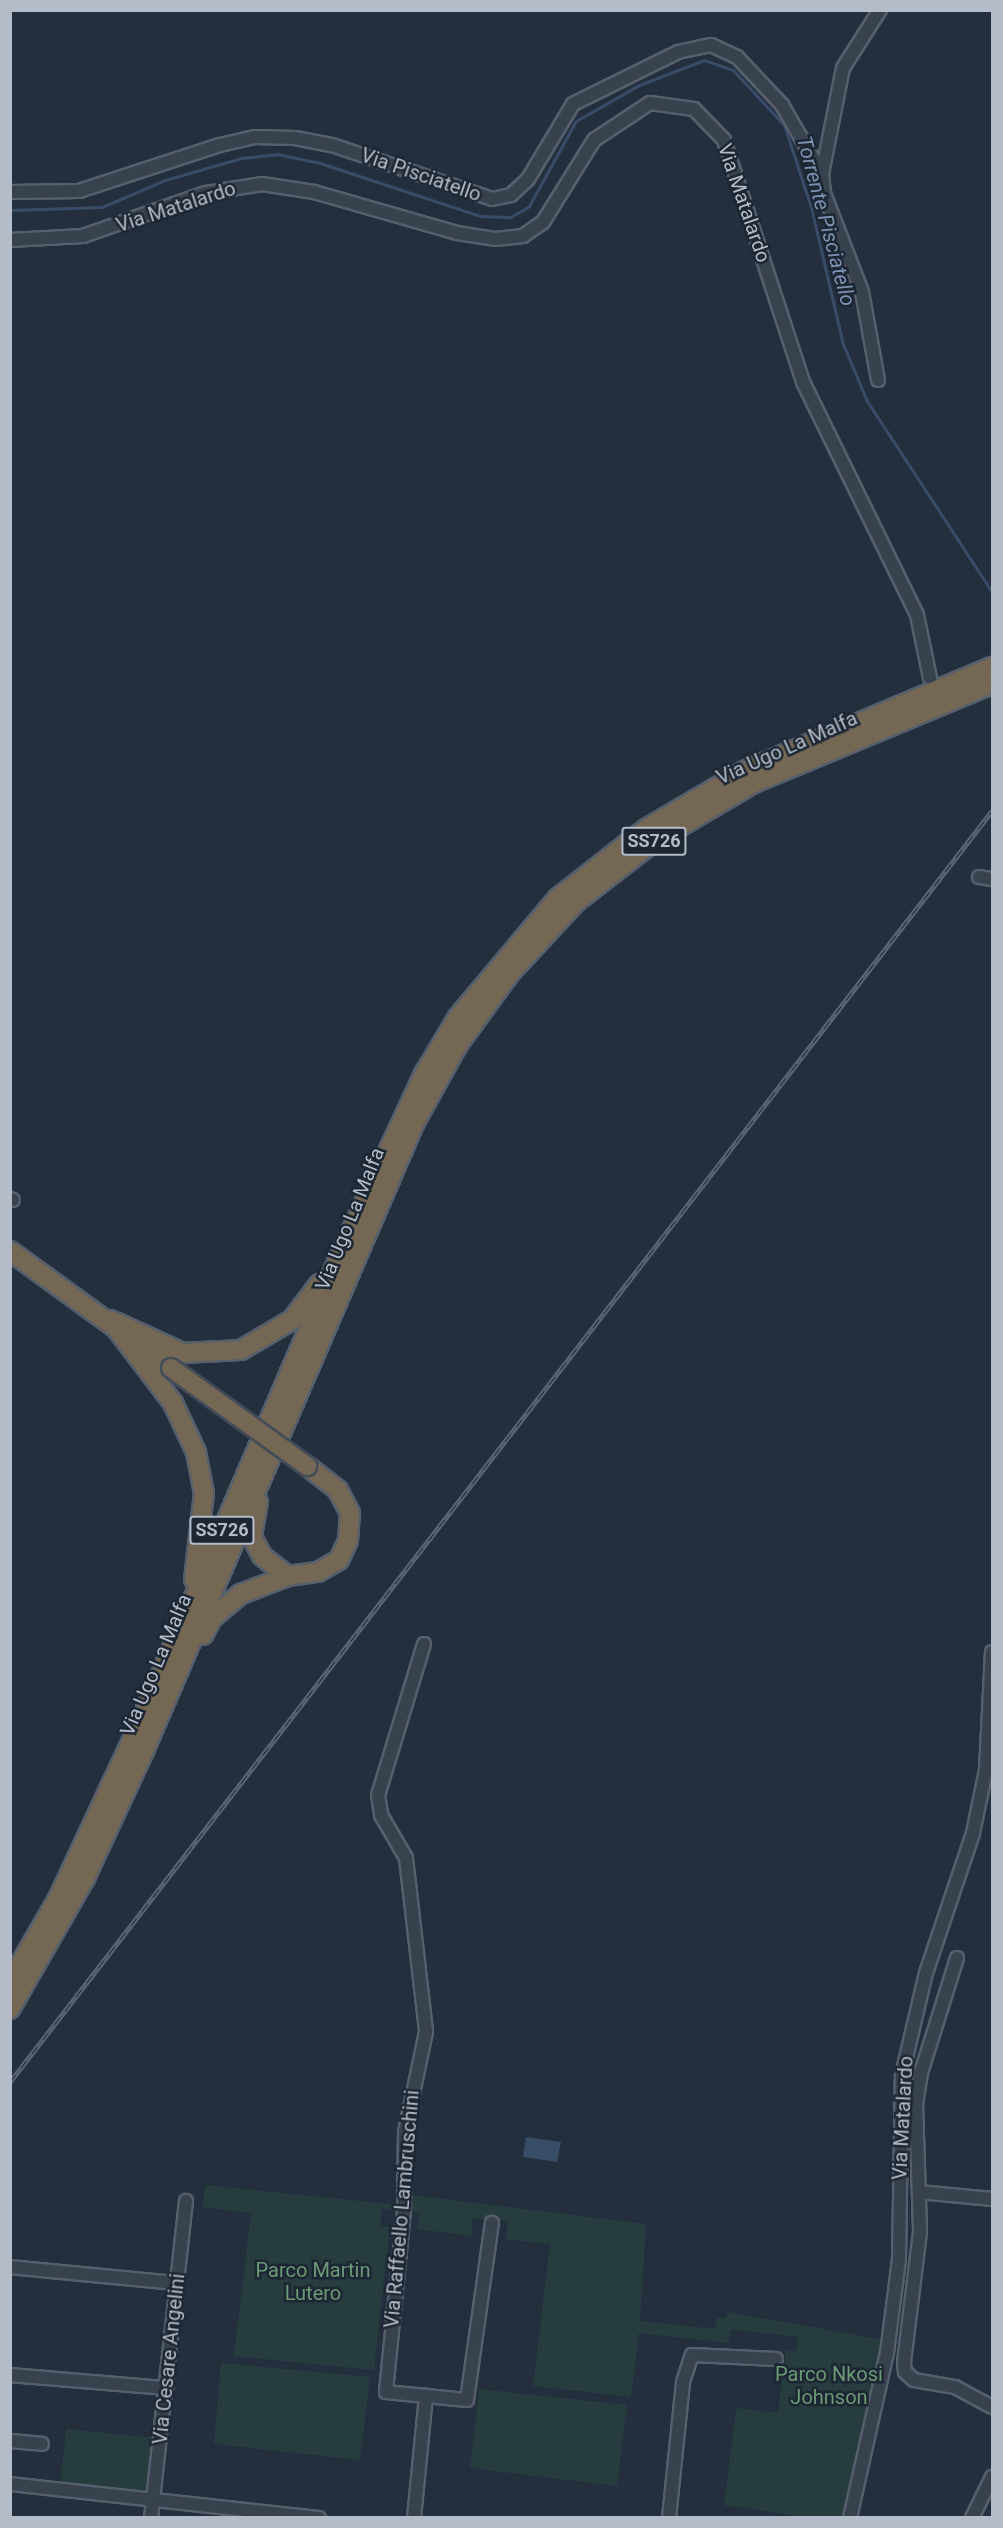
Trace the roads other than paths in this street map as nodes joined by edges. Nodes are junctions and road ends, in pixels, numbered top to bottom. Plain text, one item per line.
1 (880, 10) edge
2 (822, 174) junction
3 (10, 192) edge
4 (10, 240) edge
5 (878, 380) dead end
6 (993, 667) edge
7 (930, 678) dead end
8 (993, 684) edge
9 (979, 877) dead end
10 (993, 879) edge
11 (10, 1251) edge
12 (338, 1260) junction
13 (110, 1320) junction
14 (261, 1474) junction
15 (288, 1576) junction
16 (190, 1605) junction
17 (424, 1644) dead end
18 (993, 1652) edge
19 (144, 1751) junction
20 (957, 1958) dead end
21 (10, 1982) edge
22 (10, 2009) edge
23 (919, 2192) junction
24 (993, 2199) edge
25 (186, 2201) dead end
26 (492, 2223) dead end
27 (10, 2267) edge
28 (177, 2283) junction
29 (776, 2359) dead end
30 (10, 2375) edge
31 (166, 2388) junction
32 (426, 2396) junction
33 (993, 2407) edge
34 (10, 2441) edge
35 (42, 2444) dead end
36 (993, 2476) edge
37 (10, 2484) edge
38 (153, 2499) junction
39 (152, 2517) edge
40 (319, 2517) edge
41 (414, 2517) edge
42 (669, 2517) edge
43 (850, 2517) edge
44 (972, 2517) edge

1 - 2 street
2 - 3 street, Via Pisciatello
2 - 5 street
4 - 7 street, Via Matalardo
6 - 12 highway, Via Ugo La Malfa / SS726
8 - 14 highway, Via Ugo La Malfa / SS726
9 - 10 street
11 - 13 highway
12 - 13 highway
12 - 16 highway, Via Ugo La Malfa / SS726
13 - 15 highway, bridge
13 - 16 highway
14 - 15 highway
14 - 19 highway, Via Ugo La Malfa / SS726
15 - 19 highway
16 - 21 highway, Via Ugo La Malfa / SS726
17 - 32 street, Via Raffaello Lambruschini
18 - 43 street, Via Matalardo
19 - 22 highway, Via Ugo La Malfa / SS726
20 - 23 street
23 - 24 street
23 - 33 street
25 - 28 street, Via Cesare Angelini
26 - 32 street
27 - 28 street
28 - 31 street, Via Cesare Angelini
29 - 42 street
30 - 31 street
31 - 38 street, Via Cesare Angelini
32 - 41 street
34 - 35 street
36 - 44 street
37 - 38 street
38 - 39 street, Via Cesare Angelini
38 - 40 street

